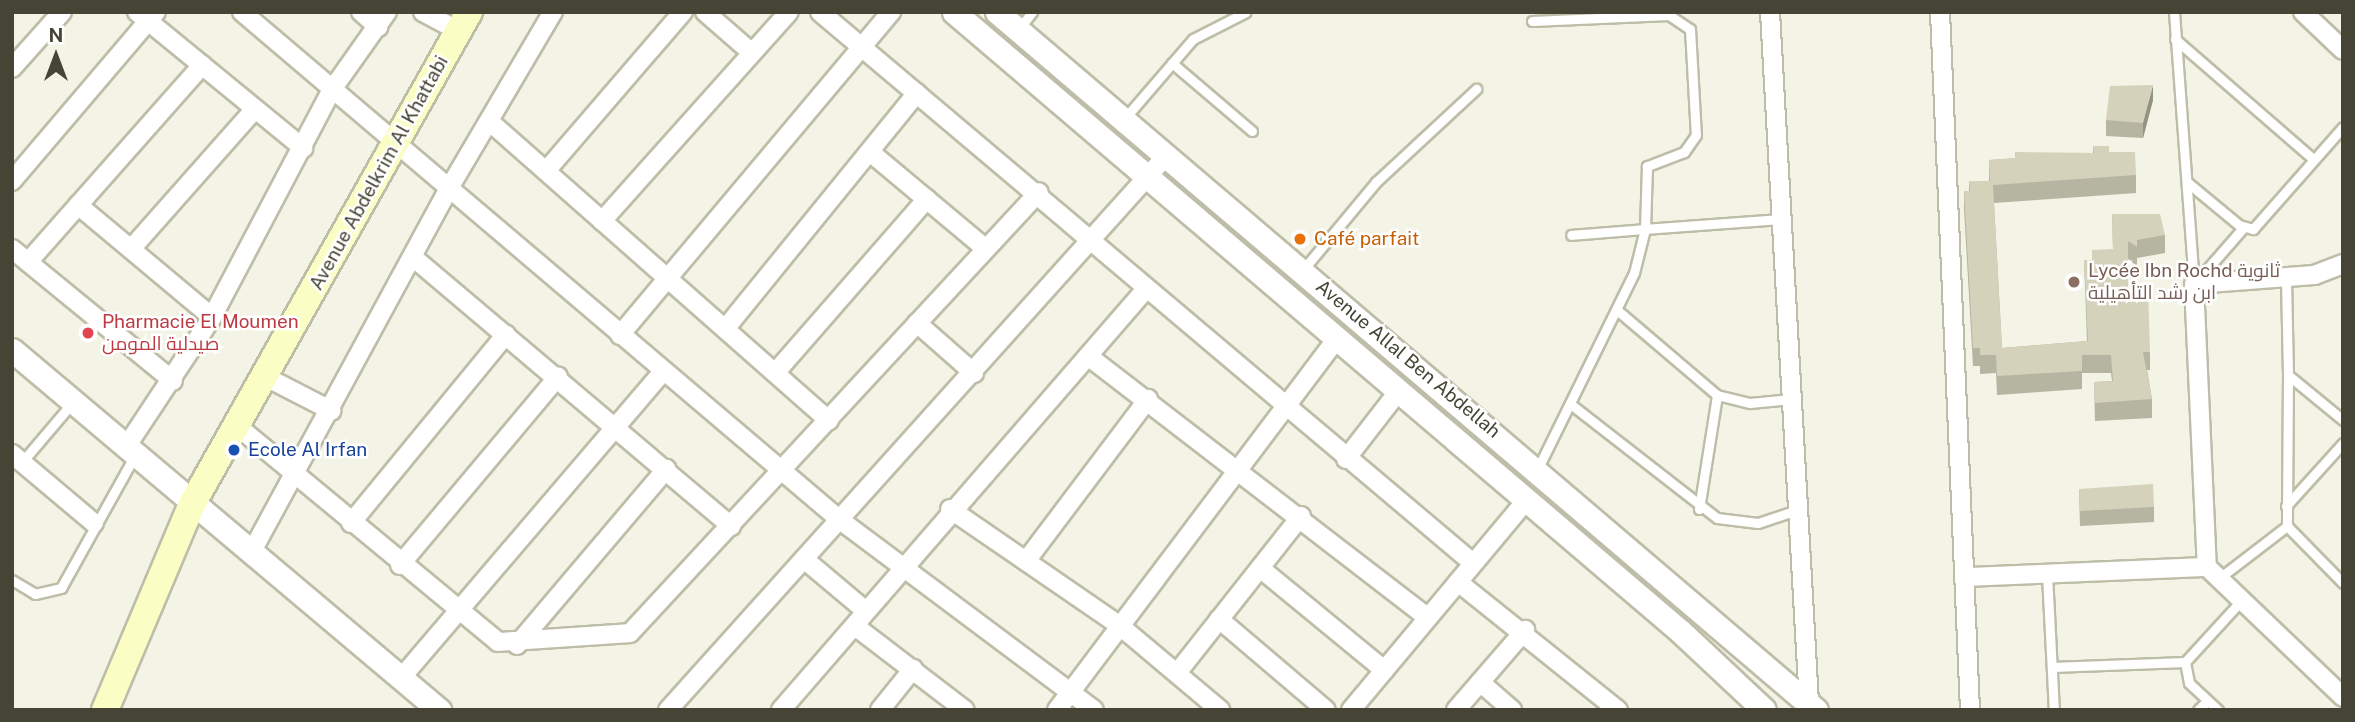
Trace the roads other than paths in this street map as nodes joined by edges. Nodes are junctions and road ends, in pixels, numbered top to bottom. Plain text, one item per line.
1 (62, 12) edge
2 (242, 12) edge
3 (361, 12) edge
4 (423, 12) edge
5 (553, 12) edge
6 (683, 12) edge
7 (705, 12) edge
8 (789, 12) edge
9 (820, 12) edge
10 (891, 12) edge
11 (954, 12) edge
12 (997, 12) edge
13 (1246, 12) edge
14 (1770, 12) edge
15 (1940, 12) edge
16 (2174, 12) edge
17 (2307, 13) edge
18 (147, 15) edge
19 (382, 20) edge
20 (1025, 21) edge
21 (1532, 21) dead end
22 (464, 22) edge
23 (2175, 39) junction
24 (861, 47) junction
25 (2343, 50) edge
26 (752, 53) junction
27 (1172, 63) junction
28 (202, 65) junction
29 (12, 68) edge
30 (1476, 89) dead end
31 (331, 91) junction
32 (917, 93) junction
33 (255, 109) junction
34 (1123, 120) junction
35 (489, 121) junction
36 (2343, 127) edge
37 (1252, 131) dead end
38 (393, 142) junction
39 (303, 148) junction
40 (870, 152) junction
41 (1166, 156) junction
42 (2314, 160) junction
43 (546, 171) junction
44 (1148, 179) junction
45 (12, 181) edge
46 (2187, 182) junction
47 (448, 190) junction
48 (1039, 192) junction
49 (927, 199) junction
50 (78, 205) junction
51 (1780, 219) junction
52 (602, 221) junction
53 (2243, 228) junction
54 (1645, 229) junction
55 (1571, 235) dead end
56 (1094, 241) junction
57 (985, 248) junction
58 (12, 249) edge
59 (131, 249) junction
60 (415, 259) junction
61 (28, 262) junction
62 (2340, 270) edge
63 (1302, 271) junction
64 (2286, 279) junction
65 (667, 280) junction
66 (2194, 284) junction
67 (1146, 289) junction
68 (1617, 310) junction
69 (212, 317) junction
70 (917, 323) junction
71 (724, 329) junction
72 (506, 334) junction
73 (620, 335) junction
74 (1336, 340) junction
75 (12, 350) edge
76 (1088, 356) junction
77 (662, 373) junction
78 (775, 373) junction
79 (974, 373) junction
80 (2288, 375) junction
81 (264, 376) junction
82 (558, 377) junction
83 (173, 381) junction
84 (1398, 392) junction
85 (1717, 394) junction
86 (1148, 399) junction
87 (1791, 399) junction
88 (72, 403) junction
89 (1283, 406) junction
90 (1573, 406) junction
91 (332, 411) junction
92 (2343, 420) edge
93 (829, 421) junction
94 (615, 424) junction
95 (236, 425) junction
96 (2343, 443) edge
97 (130, 451) junction
98 (17, 458) edge
99 (1346, 459) junction
100 (1236, 467) junction
101 (1538, 468) junction
102 (666, 469) junction
103 (782, 471) junction
104 (297, 474) junction
105 (1526, 501) junction
106 (191, 504) junction
107 (2287, 506) junction
108 (950, 509) junction
109 (1699, 509) junction
110 (1797, 510) junction
111 (1301, 516) junction
112 (840, 520) junction
113 (94, 523) junction
114 (351, 523) junction
115 (731, 526) junction
116 (2287, 526) junction
117 (251, 553) junction
118 (804, 559) junction
119 (1026, 561) junction
120 (1473, 563) junction
121 (400, 565) junction
122 (902, 566) junction
123 (1260, 568) junction
124 (2213, 573) junction
125 (2047, 574) junction
126 (1968, 577) junction
127 (12, 580) edge
128 (2341, 580) edge
129 (1458, 582) junction
130 (2240, 602) junction
131 (457, 610) junction
132 (866, 611) junction
133 (1428, 618) junction
134 (1219, 619) junction
135 (855, 626) junction
136 (1120, 626) junction
137 (1525, 630) junction
138 (517, 645) junction
139 (2185, 662) junction
140 (2052, 667) junction
141 (913, 669) junction
142 (1384, 670) junction
143 (1177, 673) junction
144 (402, 677) junction
145 (1480, 682) junction
146 (1072, 692) junction
147 (2343, 698) edge
148 (2207, 701) junction
149 (2343, 704) edge
150 (1812, 706) edge
151 (105, 710) edge
152 (439, 710) edge
153 (668, 710) edge
154 (780, 710) edge
155 (880, 710) edge
156 (965, 710) edge
157 (1058, 710) edge
158 (1094, 710) edge
159 (1220, 710) edge
160 (1326, 710) edge
161 (1351, 710) edge
162 (1456, 710) edge
163 (1512, 710) edge
164 (1618, 710) edge
165 (1764, 710) edge
166 (1970, 710) edge
167 (2054, 710) edge
168 (2198, 710) edge
169 (2218, 710) edge
170 (2336, 710) edge

1 - 29 street
2 - 31 street
3 - 19 street
4 - 22 street
5 - 35 street
6 - 43 street
7 - 26 street
8 - 26 street
9 - 24 street
10 - 24 street
11 - 44 street, Avenue Allal Ben Abdellah
12 - 20 street, Avenue Allal Ben Abdellah
13 - 27 lane
14 - 51 street
15 - 126 street
16 - 23 lane
17 - 25 street
18 - 28 street
18 - 45 street
19 - 31 street
20 - 34 street, Avenue Allal Ben Abdellah
21 - 54 lane
22 - 38 main road, Avenue Abdelkrim Al Khattabi
23 - 42 lane
23 - 46 lane
24 - 32 street
24 - 65 street
26 - 52 street
27 - 34 lane
27 - 37 lane
28 - 33 street
28 - 50 street
30 - 63 lane
31 - 38 street
31 - 39 street
32 - 40 street
32 - 48 street
33 - 39 street
33 - 59 street
34 - 41 street, Avenue Allal Ben Abdellah
35 - 43 street
35 - 47 street
36 - 42 lane
38 - 47 street
38 - 81 main road, Avenue Abdelkrim Al Khattabi
39 - 69 street
40 - 49 street
40 - 71 street
41 - 44 street
41 - 63 street, Avenue Allal Ben Abdellah
42 - 53 lane
43 - 52 street
44 - 56 street
44 - 74 street, Avenue Allal Ben Abdellah
46 - 53 lane
46 - 66 lane
47 - 60 street
47 - 73 street
48 - 56 street
48 - 57 street
49 - 57 street
49 - 78 street
50 - 59 street
50 - 61 street
51 - 54 lane
51 - 87 street
52 - 65 street
53 - 66 lane
54 - 55 lane
54 - 68 lane
56 - 67 street
56 - 79 street
57 - 70 street
58 - 61 street
59 - 69 street
60 - 72 street
60 - 91 street
61 - 83 street
62 - 64 street
63 - 101 street, Avenue Allal Ben Abdellah
64 - 66 street
64 - 80 lane
65 - 71 street
65 - 73 street
66 - 124 street
67 - 76 street
67 - 89 street
68 - 85 lane
68 - 90 lane
69 - 83 street
70 - 79 street
70 - 93 street
71 - 78 street
72 - 82 street
72 - 114 street
73 - 77 street
74 - 84 street, Avenue Allal Ben Abdellah
74 - 89 street
75 - 88 street
76 - 86 street
76 - 108 street
77 - 94 street
77 - 103 street
78 - 93 street
79 - 112 street
80 - 92 lane
80 - 107 lane
81 - 91 street
81 - 95 main road, Avenue Abdelkrim Al Khattabi
82 - 94 street
82 - 121 street
83 - 97 street
84 - 99 street
84 - 105 street, Avenue Allal Ben Abdellah
85 - 87 lane
85 - 109 lane
86 - 100 street
86 - 119 street
87 - 110 street
88 - 97 street
88 - 98 lane
89 - 99 street
89 - 100 street
90 - 101 lane
90 - 109 lane
91 - 104 street
93 - 103 street
94 - 102 street
94 - 131 street
95 - 104 street
95 - 106 main road, Avenue Abdelkrim Al Khattabi
96 - 107 lane
97 - 106 street
97 - 113 lane
98 - 113 street
99 - 120 street
100 - 111 street
100 - 136 street
101 - 150 street, Avenue Allal Ben Abdellah
102 - 115 street
102 - 138 street
103 - 112 street
103 - 115 street
104 - 114 street
104 - 117 street
105 - 120 street
105 - 165 street, Avenue Allal Ben Abdellah
106 - 117 street
106 - 151 main road, Avenue Abdelkrim Al Khattabi
107 - 116 lane
108 - 119 street
108 - 122 street
109 - 110 lane
110 - 150 street
111 - 123 street
111 - 133 street
112 - 118 street
112 - 122 street
113 - 127 lane
114 - 121 street
115 - 138 street
116 - 124 lane
116 - 128 lane
117 - 144 street
118 - 132 street
118 - 153 street
119 - 136 street
120 - 129 street
121 - 131 street
122 - 132 street
122 - 146 street
123 - 134 street
123 - 142 street
124 - 125 street
124 - 130 street
125 - 126 street
125 - 140 lane
126 - 166 street
129 - 133 street
129 - 137 street
130 - 139 lane
130 - 147 street
131 - 138 street
131 - 144 street
132 - 135 street
133 - 142 street
134 - 143 street
134 - 160 street
135 - 141 street
135 - 154 street
136 - 143 street
136 - 146 street
137 - 145 street
137 - 164 street
139 - 140 lane
139 - 148 lane
140 - 167 lane
141 - 155 street
141 - 156 street
142 - 161 street
143 - 159 street
144 - 152 street
145 - 162 street
145 - 163 street
146 - 157 street
146 - 158 street
148 - 168 lane
148 - 169 lane
149 - 170 street

